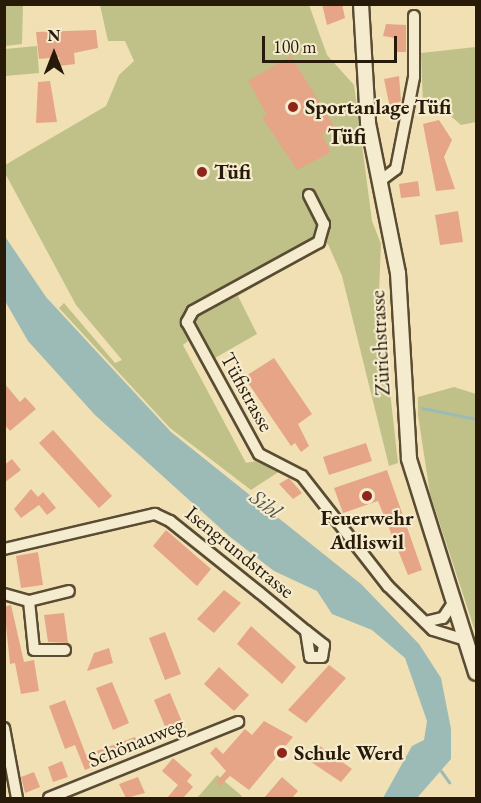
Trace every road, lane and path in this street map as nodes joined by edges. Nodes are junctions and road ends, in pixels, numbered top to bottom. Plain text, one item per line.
1 (361, 4) edge
2 (414, 16) dead end
3 (380, 181) junction
4 (309, 195) dead end
5 (4, 549) edge
6 (69, 591) dead end
7 (4, 594) edge
8 (29, 600) junction
9 (453, 603) junction
10 (425, 622) junction
11 (306, 631) dead end
12 (465, 640) junction
13 (65, 650) dead end
14 (477, 673) edge
15 (238, 722) dead end
16 (4, 728) edge
17 (17, 798) edge
18 (48, 798) edge

1 - 3 main road, Zürichstrasse
2 - 3 street
3 - 9 main road, Zürichstrasse
4 - 10 street, Tüfistrasse
5 - 11 street, Isengrundstrasse
6 - 8 street
7 - 8 street
8 - 13 street
9 - 10 street
9 - 12 main road, Zürichstrasse
10 - 12 street, Tüfistrasse
12 - 14 main road, Zürichstrasse
15 - 18 street, Schönauweg
16 - 17 street

